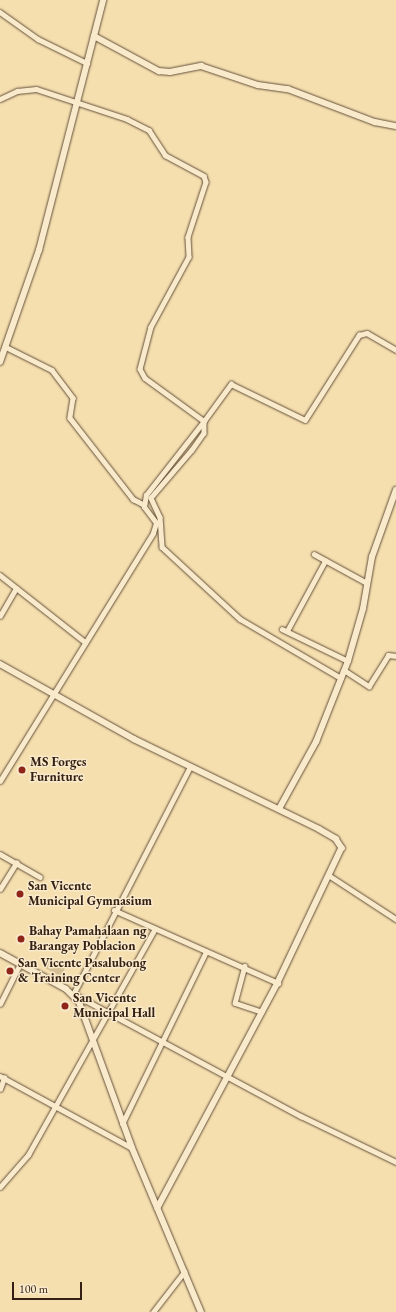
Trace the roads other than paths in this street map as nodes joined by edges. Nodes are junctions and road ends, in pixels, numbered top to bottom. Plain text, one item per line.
1 (103, 0) edge
2 (0, 12) edge
3 (94, 36) junction
4 (87, 63) junction
5 (0, 99) edge
6 (76, 103) junction
7 (396, 126) edge
8 (6, 347) junction
9 (396, 350) edge
10 (0, 362) edge
11 (204, 421) junction
12 (396, 490) edge
13 (143, 504) junction
14 (314, 554) dead end
15 (325, 561) junction
16 (0, 575) edge
17 (367, 583) junction
18 (16, 588) junction
19 (0, 616) edge
20 (84, 641) junction
21 (396, 656) edge
22 (348, 661) junction
23 (0, 664) edge
24 (344, 670) junction
25 (341, 678) junction
26 (53, 693) junction
27 (190, 768) junction
28 (0, 781) edge
29 (279, 809) junction
30 (0, 854) edge
31 (16, 864) junction
32 (330, 876) junction
33 (40, 877) dead end
34 (0, 889) edge
35 (114, 910) junction
36 (396, 919) edge
37 (155, 929) junction
38 (206, 952) junction
39 (0, 953) edge
40 (20, 964) junction
41 (245, 966) junction
42 (278, 983) junction
43 (74, 994) junction
44 (0, 1004) edge
45 (110, 1012) junction
46 (262, 1012) junction
47 (92, 1043) junction
48 (164, 1043) junction
49 (228, 1076) junction
50 (2, 1077) edge
51 (0, 1089) edge
52 (54, 1105) junction
53 (122, 1124) junction
54 (132, 1148) junction
55 (396, 1162) edge
56 (0, 1187) edge
57 (158, 1208) junction
58 (184, 1272) junction
59 (153, 1312) edge
60 (201, 1312) edge

1 - 3 main road
2 - 4 street
3 - 4 main road
3 - 7 street
4 - 6 main road
5 - 6 street
6 - 8 main road
6 - 11 street
8 - 10 main road
8 - 13 street
9 - 11 street
11 - 13 street
11 - 25 street
12 - 17 street
13 - 20 street
14 - 15 street
15 - 17 street
15 - 22 street
16 - 18 street
17 - 22 street
18 - 19 street
18 - 20 street
20 - 26 street
21 - 24 street
22 - 24 street
23 - 26 street
24 - 25 street
25 - 29 street
26 - 27 street
26 - 28 street
27 - 29 street
27 - 35 street
29 - 32 street
30 - 31 street
31 - 33 street
31 - 34 street
32 - 36 street
32 - 42 street
35 - 37 street
35 - 43 street
37 - 38 street
37 - 45 street
38 - 41 street
38 - 48 street
39 - 40 main road
40 - 43 main road
40 - 44 street
41 - 42 street
41 - 46 street
42 - 46 street
43 - 45 street
43 - 47 main road
45 - 47 street
45 - 48 street
46 - 49 street
47 - 52 street
47 - 53 main road
48 - 49 street
48 - 53 street
49 - 55 street
49 - 57 street
50 - 51 street
50 - 52 street
52 - 54 street
52 - 56 street
53 - 54 main road
54 - 57 main road
57 - 58 main road
58 - 59 street
58 - 60 main road

